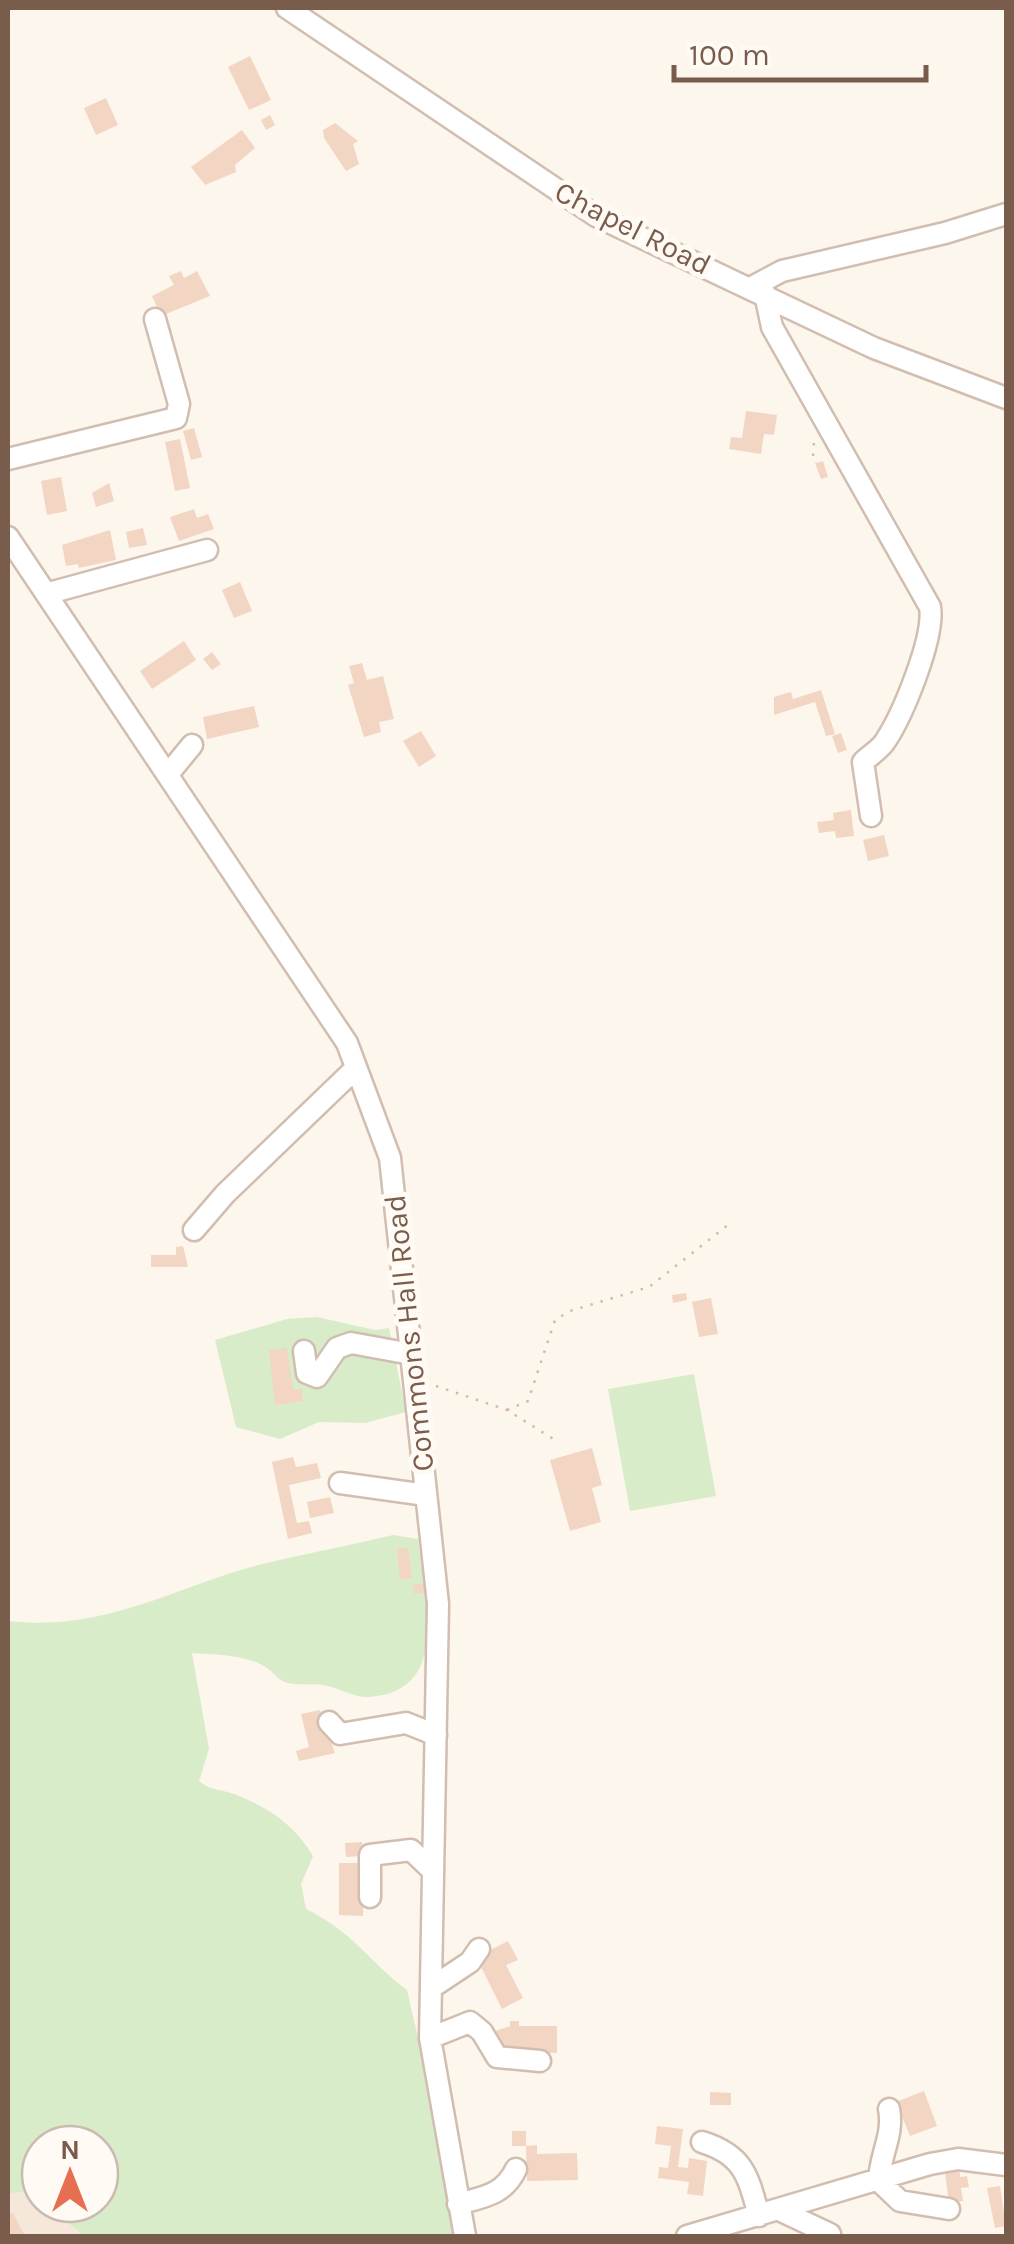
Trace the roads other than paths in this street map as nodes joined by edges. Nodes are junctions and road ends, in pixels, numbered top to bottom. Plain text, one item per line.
1 (287, 8) edge
2 (1006, 214) edge
3 (759, 290) junction
4 (155, 318) dead end
5 (1006, 398) edge
6 (8, 459) edge
7 (8, 536) edge
8 (207, 550) dead end
9 (49, 593) junction
10 (192, 745) dead end
11 (169, 773) junction
12 (871, 816) dead end
13 (356, 1068) junction
14 (194, 1230) dead end
15 (304, 1351) dead end
16 (411, 1354) junction
17 (340, 1482) dead end
18 (426, 1495) junction
19 (329, 1722) dead end
20 (436, 1736) junction
21 (433, 1871) junction
22 (370, 1897) dead end
23 (479, 1949) dead end
24 (431, 1988) junction
25 (430, 2038) junction
26 (540, 2061) dead end
27 (890, 2109) dead end
28 (702, 2142) dead end
29 (1006, 2165) edge
30 (516, 2170) dead end
31 (878, 2181) junction
32 (458, 2204) junction
33 (949, 2209) dead end
34 (769, 2213) junction
35 (830, 2234) dead end
36 (464, 2236) edge
37 (687, 2236) edge

1 - 3 street, Chapel Road
2 - 3 street
3 - 5 street, Chapel Road
3 - 12 street
4 - 6 street
7 - 9 street, Commons Hall Road
8 - 9 street
9 - 11 street, Commons Hall Road
10 - 11 street
11 - 13 street, Commons Hall Road
13 - 14 street
13 - 16 street, Commons Hall Road
15 - 16 street
16 - 18 street, Commons Hall Road
17 - 18 street
18 - 20 street, Commons Hall Road
19 - 20 street
20 - 21 street, Commons Hall Road
21 - 22 street
21 - 24 street, Commons Hall Road
23 - 24 street
24 - 25 street, Commons Hall Road
25 - 26 street
25 - 32 street, Commons Hall Road
27 - 31 street
28 - 34 street
29 - 31 street
30 - 32 street
31 - 33 street
31 - 34 street
32 - 36 street, Commons Hall Road
34 - 35 street
34 - 37 street

